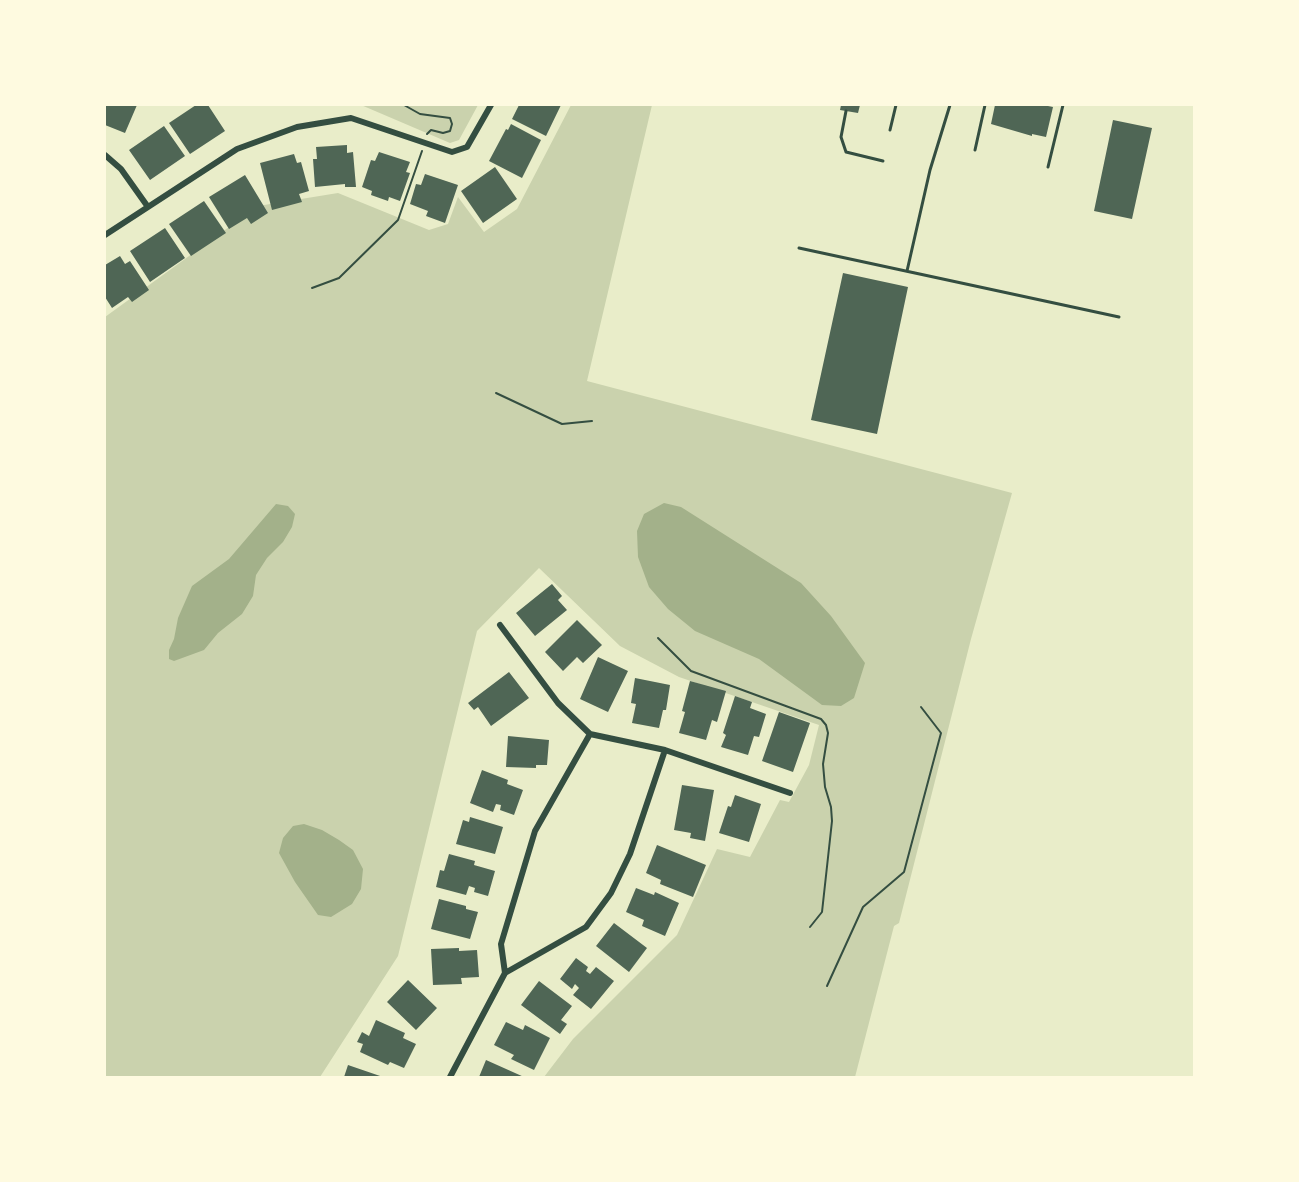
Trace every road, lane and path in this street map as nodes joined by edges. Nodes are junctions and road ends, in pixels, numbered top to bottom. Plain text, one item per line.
1 (404, 105) edge
2 (491, 105) edge
3 (896, 105) edge
4 (950, 105) edge
5 (985, 105) edge
6 (1063, 105) edge
7 (846, 111) dead end
8 (890, 130) dead end
9 (424, 144) junction
10 (975, 150) dead end
11 (105, 155) edge
12 (883, 161) dead end
13 (1048, 167) dead end
14 (148, 207) junction
15 (105, 235) edge
16 (799, 248) dead end
17 (907, 271) junction
18 (312, 288) dead end
19 (1119, 317) dead end
20 (496, 393) dead end
21 (592, 421) dead end
22 (500, 625) dead end
23 (658, 638) dead end
24 (921, 707) dead end
25 (590, 734) junction
26 (665, 750) junction
27 (790, 793) dead end
28 (810, 927) dead end
29 (505, 973) junction
30 (827, 986) dead end
31 (450, 1077) edge

1 - 9 path
2 - 9 street
3 - 8 lane
4 - 17 lane
5 - 10 lane
6 - 13 lane
7 - 12 lane
9 - 14 street
9 - 18 path
11 - 14 street
14 - 15 street
16 - 17 lane
17 - 19 lane
20 - 21 path
22 - 25 street
23 - 28 path
24 - 30 path
25 - 26 street
25 - 29 street
26 - 27 street
26 - 29 street
29 - 31 street

